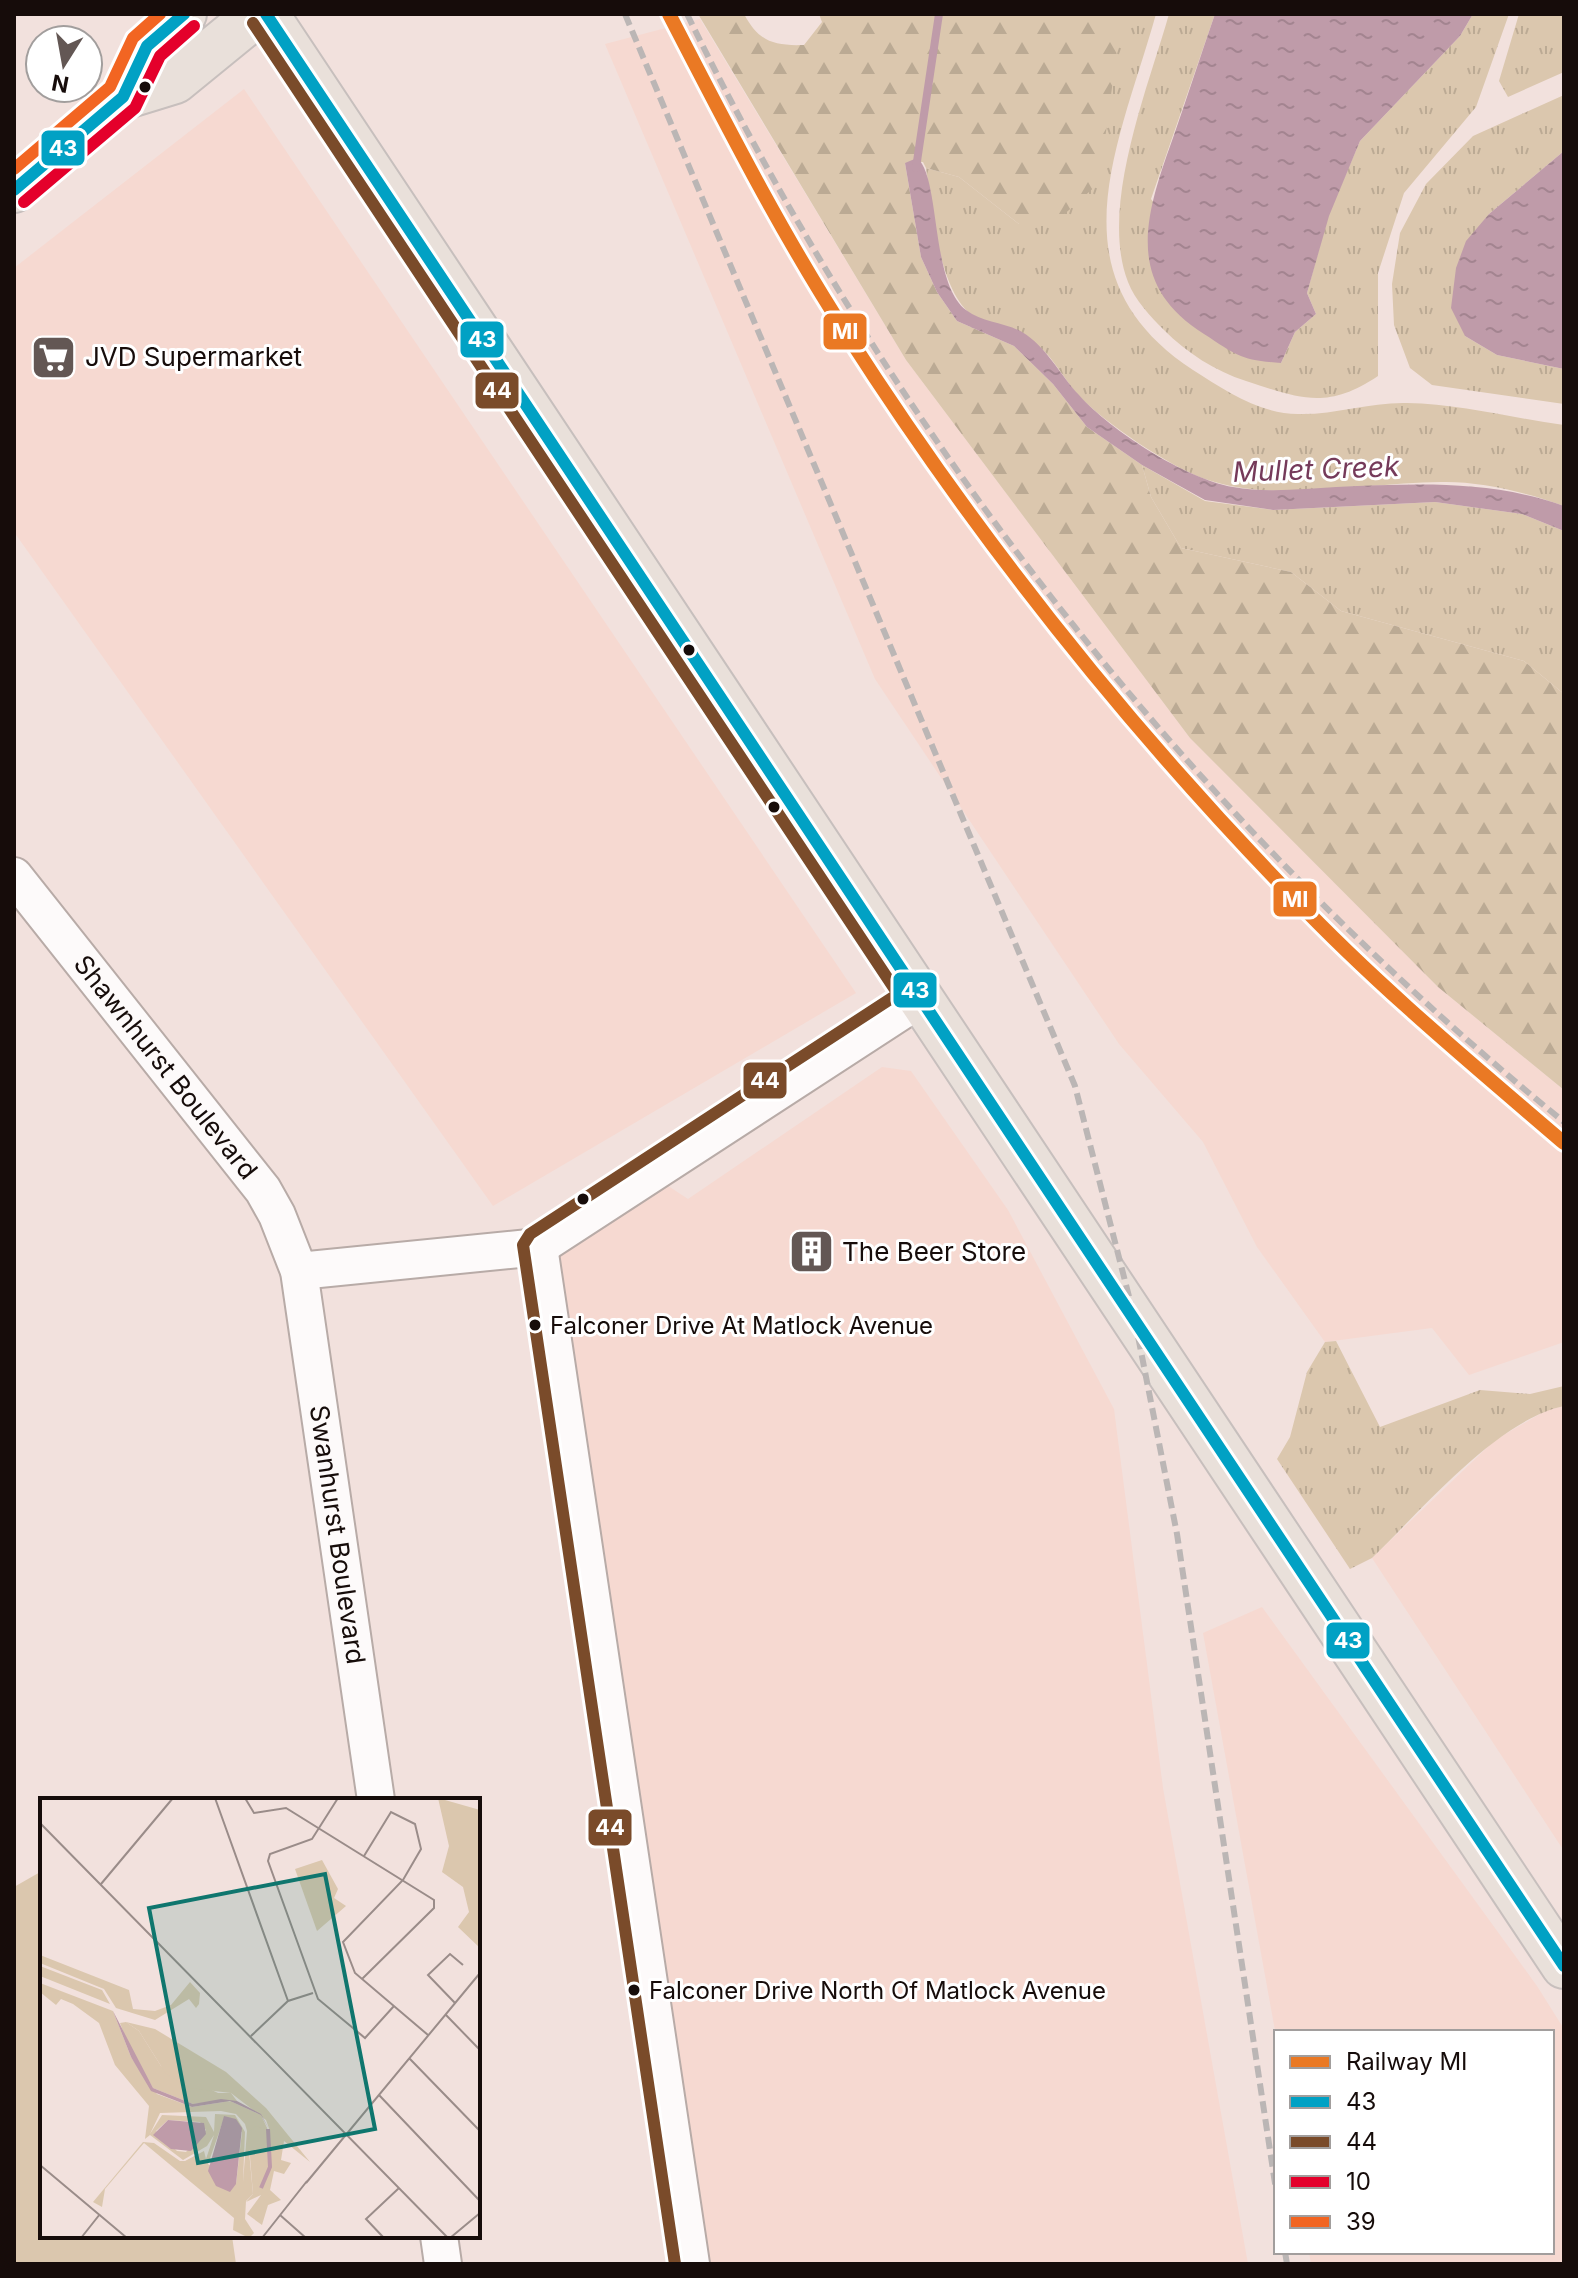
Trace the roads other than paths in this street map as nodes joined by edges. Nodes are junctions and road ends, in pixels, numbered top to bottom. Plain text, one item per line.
1 (184, 14) edge
2 (257, 14) edge
3 (266, 14) edge
4 (123, 97) junction
5 (14, 190) edge
6 (14, 876) edge
7 (920, 999) junction
8 (539, 1247) junction
9 (299, 1271) junction
10 (376, 1798) edge
11 (1564, 1966) edge
12 (439, 2238) edge
13 (443, 2264) edge
14 (691, 2264) edge

1 - 4 main road
2 - 4 main road
3 - 7 main road
4 - 5 main road
6 - 9 street, Shawnhurst Boulevard
7 - 8 street
7 - 11 main road
8 - 9 street
8 - 14 street
9 - 10 street, Swanhurst Boulevard
12 - 13 street

